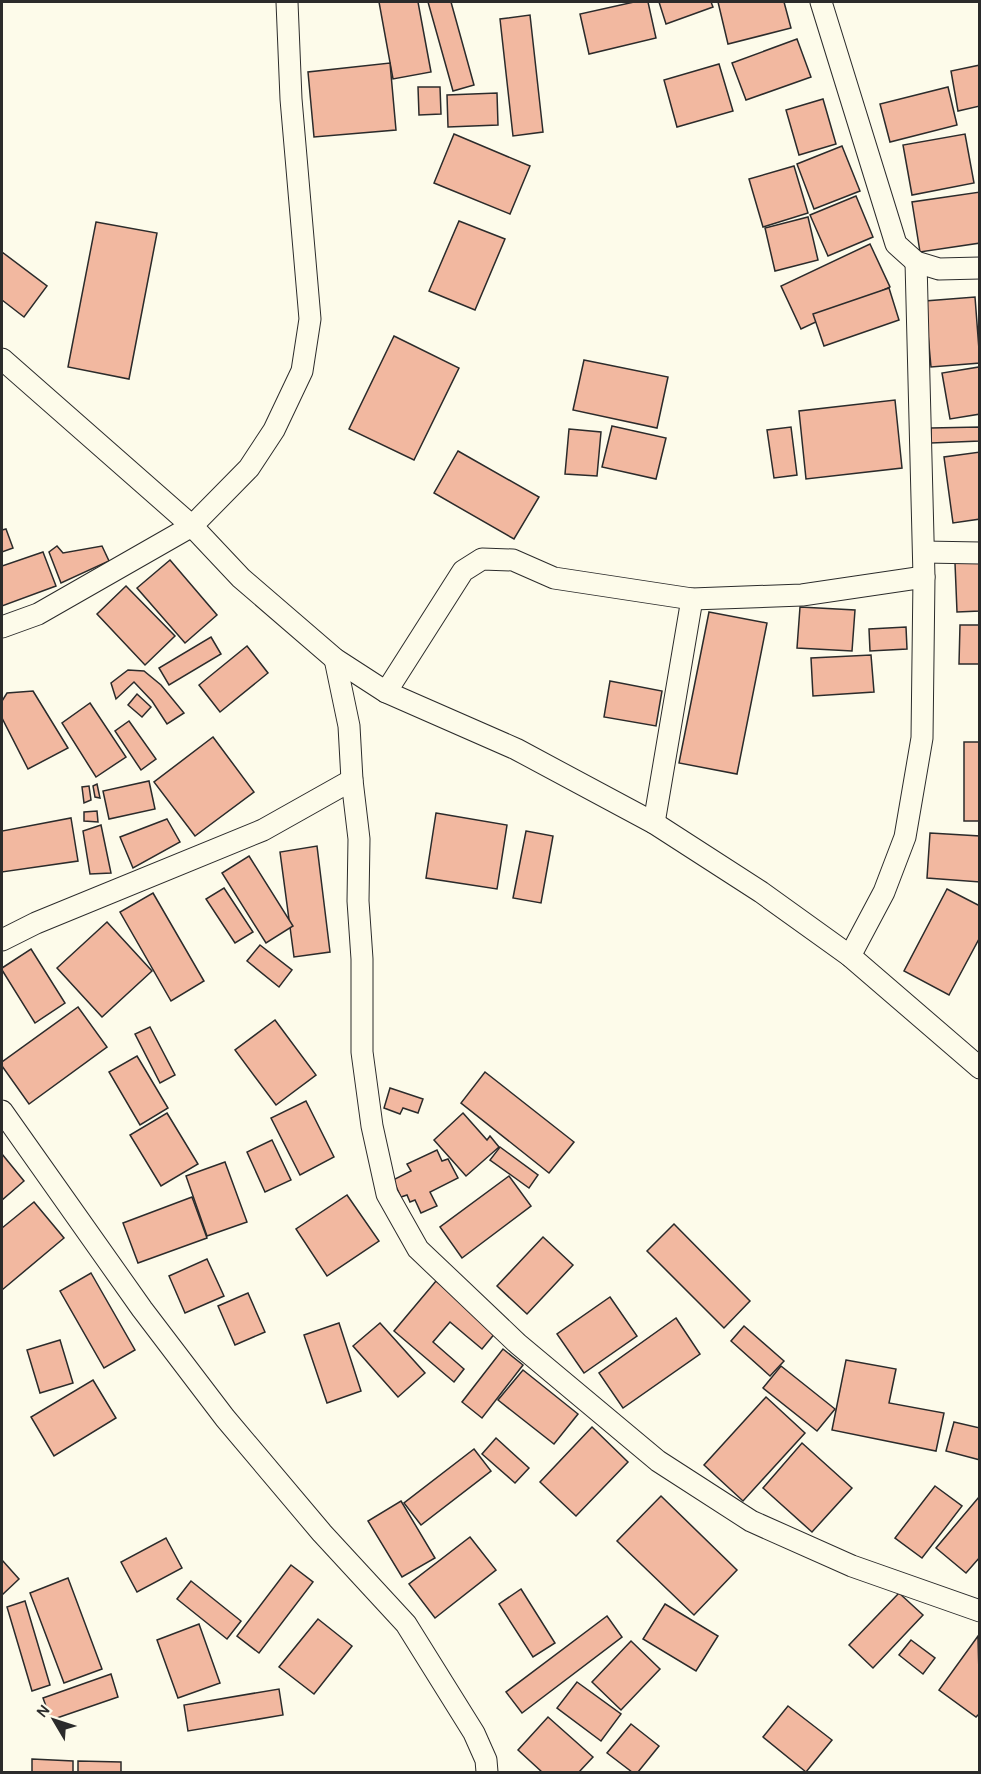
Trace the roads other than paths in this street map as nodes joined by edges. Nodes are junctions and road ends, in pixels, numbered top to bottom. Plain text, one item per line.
1 (287, 2) edge
2 (821, 2) edge
3 (916, 262) junction
4 (980, 268) edge
5 (2, 359) edge
6 (192, 526) junction
7 (924, 552) junction
8 (980, 554) edge
9 (924, 577) junction
10 (692, 599) junction
11 (2, 627) edge
12 (334, 659) junction
13 (386, 692) junction
14 (352, 780) junction
15 (654, 823) junction
16 (2, 940) edge
17 (850, 956) junction
18 (980, 1068) edge
19 (2, 1111) edge
20 (980, 1611) edge
21 (487, 1773) edge

1 - 6 street
2 - 3 street
3 - 4 street
3 - 7 street
5 - 6 street
6 - 11 street
6 - 12 street
7 - 8 street
7 - 9 street
9 - 10 street
9 - 17 street
10 - 13 street
10 - 15 street
12 - 13 street
12 - 14 street
13 - 15 street
14 - 16 street
14 - 20 street
15 - 17 street
17 - 18 street
19 - 21 street

